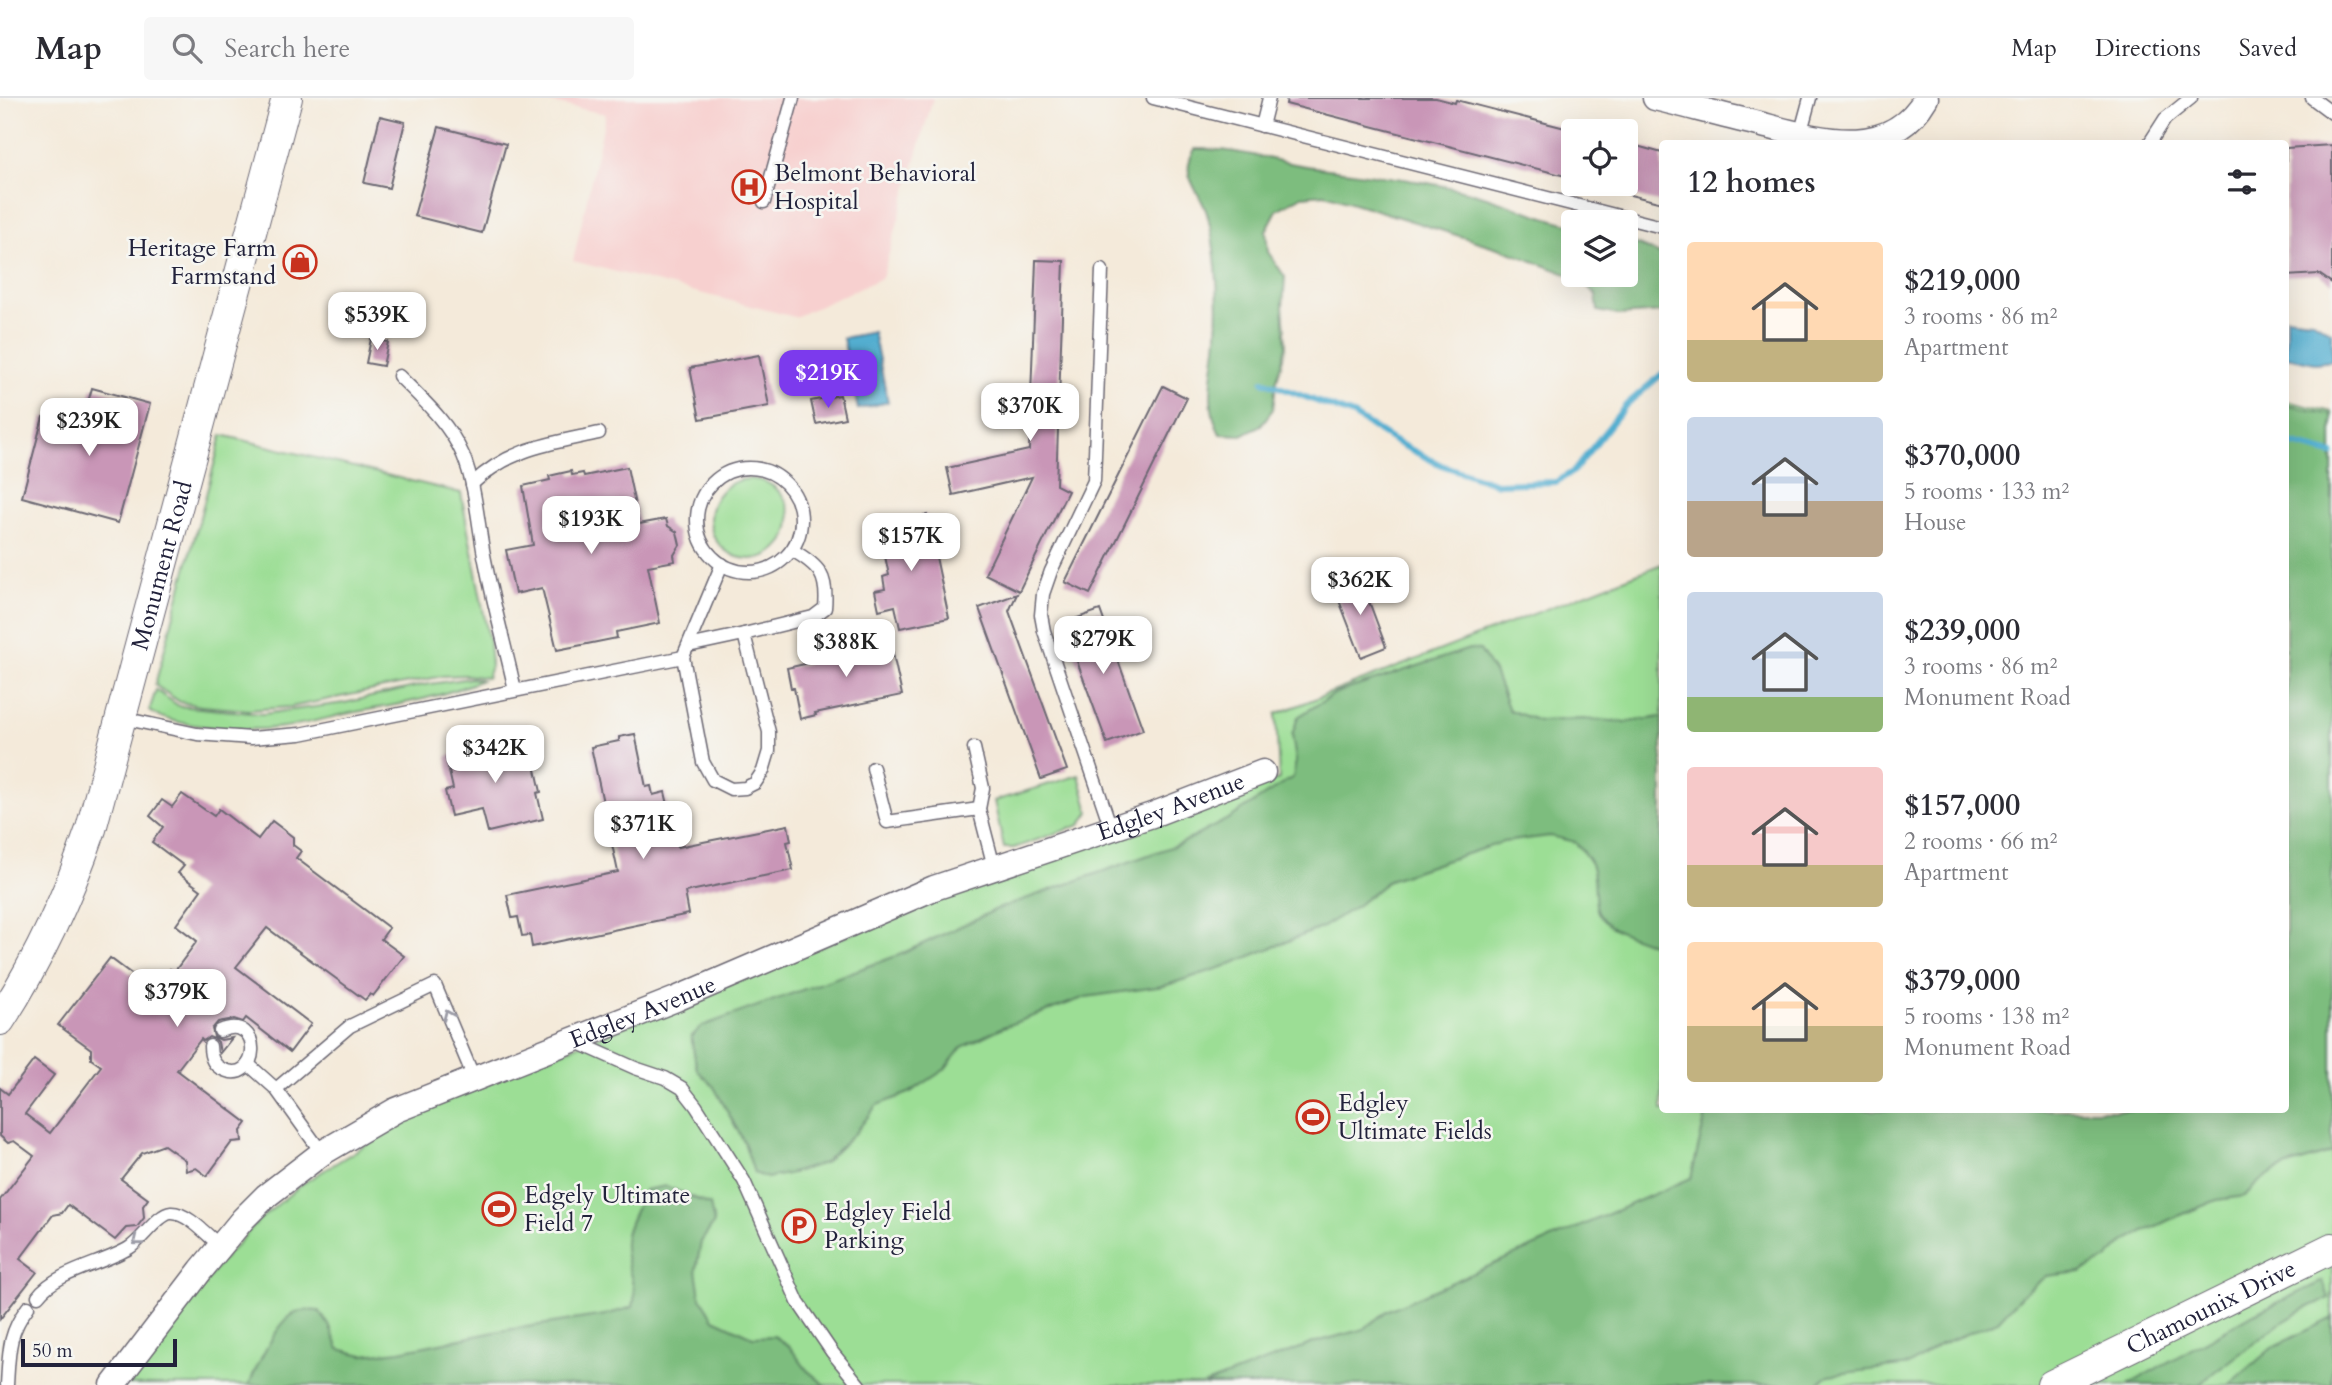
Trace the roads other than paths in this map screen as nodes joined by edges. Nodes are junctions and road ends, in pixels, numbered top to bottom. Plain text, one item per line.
1 (287, 98) edge
2 (793, 98) edge
3 (1153, 98) edge
4 (1269, 98) edge
5 (1655, 98) edge
6 (1810, 98) edge
7 (1926, 98) edge
8 (2191, 98) edge
9 (2312, 98) edge
10 (2332, 113) edge
11 (1262, 126) junction
12 (1800, 135) junction
13 (1892, 139) edge
14 (1824, 140) edge
15 (2152, 140) edge
16 (764, 202) dead end
17 (1659, 226) edge
18 (1102, 270) dead end
19 (399, 376) dead end
20 (599, 433) dead end
21 (471, 484) junction
22 (792, 550) junction
23 (722, 564) junction
24 (744, 634) junction
25 (686, 651) junction
26 (515, 691) junction
27 (122, 718) junction
28 (974, 748) dead end
29 (873, 768) dead end
30 (1263, 772) dead end
31 (979, 809) junction
32 (1111, 828) junction
33 (994, 867) junction
34 (0, 1020) edge
35 (220, 1031) dead end
36 (571, 1040) junction
37 (210, 1046) dead end
38 (248, 1064) junction
39 (474, 1078) junction
40 (276, 1089) junction
41 (322, 1153) junction
42 (220, 1246) junction
43 (2332, 1248) edge
44 (38, 1296) dead end
45 (28, 1307) dead end
46 (7, 1385) edge
47 (113, 1385) edge
48 (859, 1385) edge
49 (2052, 1385) edge

1 - 27 street, Monument Road
2 - 16 lane
3 - 11 lane
4 - 11 lane
5 - 12 street
6 - 12 lane
7 - 13 street
8 - 15 lane
9 - 10 lane
11 - 17 lane
12 - 14 street
18 - 32 lane
19 - 21 lane
20 - 21 lane
21 - 26 lane
22 - 23 lane
22 - 23 lane
22 - 24 lane
23 - 25 lane
24 - 25 lane
24 - 25 lane
25 - 26 lane
26 - 27 lane
27 - 34 street, Monument Road
28 - 31 lane
29 - 31 lane
30 - 32 street, Edgley Avenue
31 - 33 lane
32 - 33 street, Edgley Avenue
33 - 36 street, Edgley Avenue
35 - 38 lane
36 - 39 street, Edgley Avenue
36 - 48 lane
37 - 38 lane
38 - 40 lane
39 -> 40 lane
39 - 41 street, Edgley Avenue
40 - 41 lane
41 - 42 street, Edgley Avenue
42 -> 44 lane
42 - 47 street, Edgley Avenue
43 - 49 street, Chamounix Drive
45 - 46 lane

